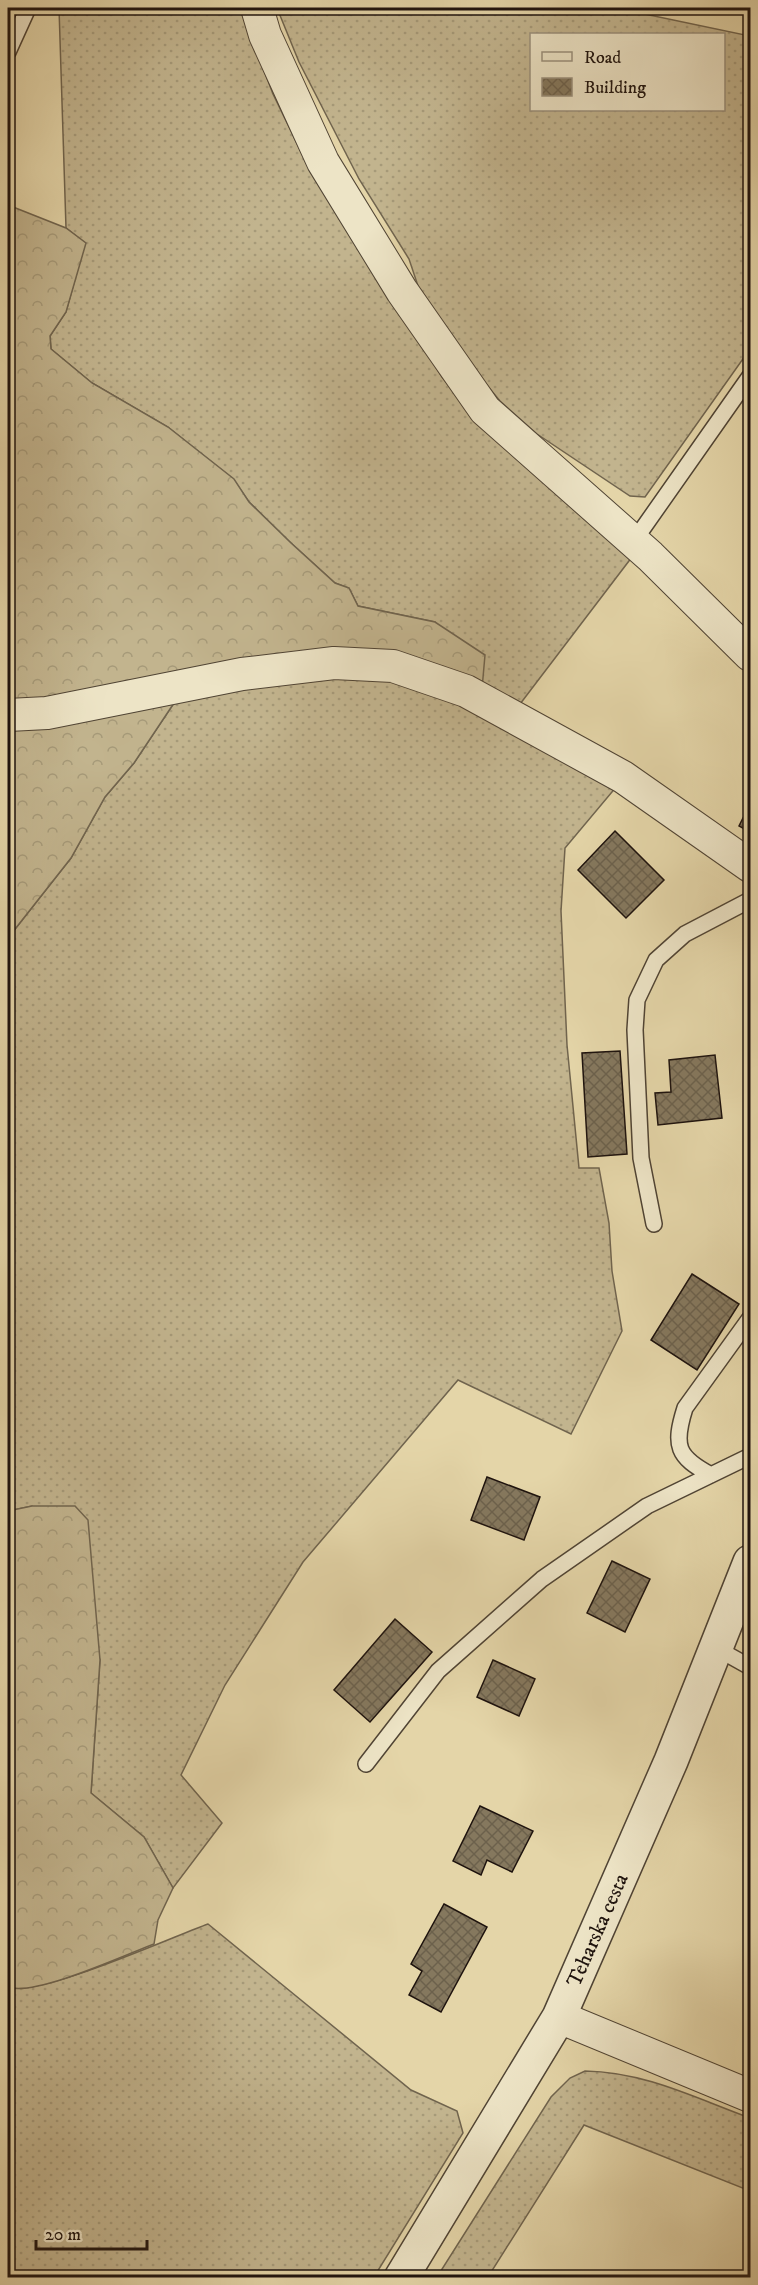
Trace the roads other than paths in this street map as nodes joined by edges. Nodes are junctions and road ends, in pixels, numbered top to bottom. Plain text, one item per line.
1 (28, 8) edge
2 (257, 8) edge
3 (8, 52) edge
4 (750, 376) edge
5 (634, 541) junction
6 (750, 655) edge
7 (8, 715) edge
8 (750, 866) edge
9 (750, 900) edge
10 (654, 1224) dead end
11 (750, 1318) edge
12 (750, 1456) edge
13 (711, 1475) junction
14 (750, 1562) edge
15 (716, 1648) junction
16 (750, 1667) edge
17 (366, 1764) dead end
18 (560, 2017) junction
19 (750, 2096) edge
20 (402, 2277) edge

1 - 3 lane
2 - 5 street
4 - 5 lane
5 - 6 street
7 - 8 street
9 - 10 lane
11 - 13 lane
12 - 13 lane
13 - 17 lane
14 - 15 street, Teharska cesta
15 - 16 lane
15 - 18 street, Teharska cesta
18 - 19 street
18 - 20 street, Teharska cesta

